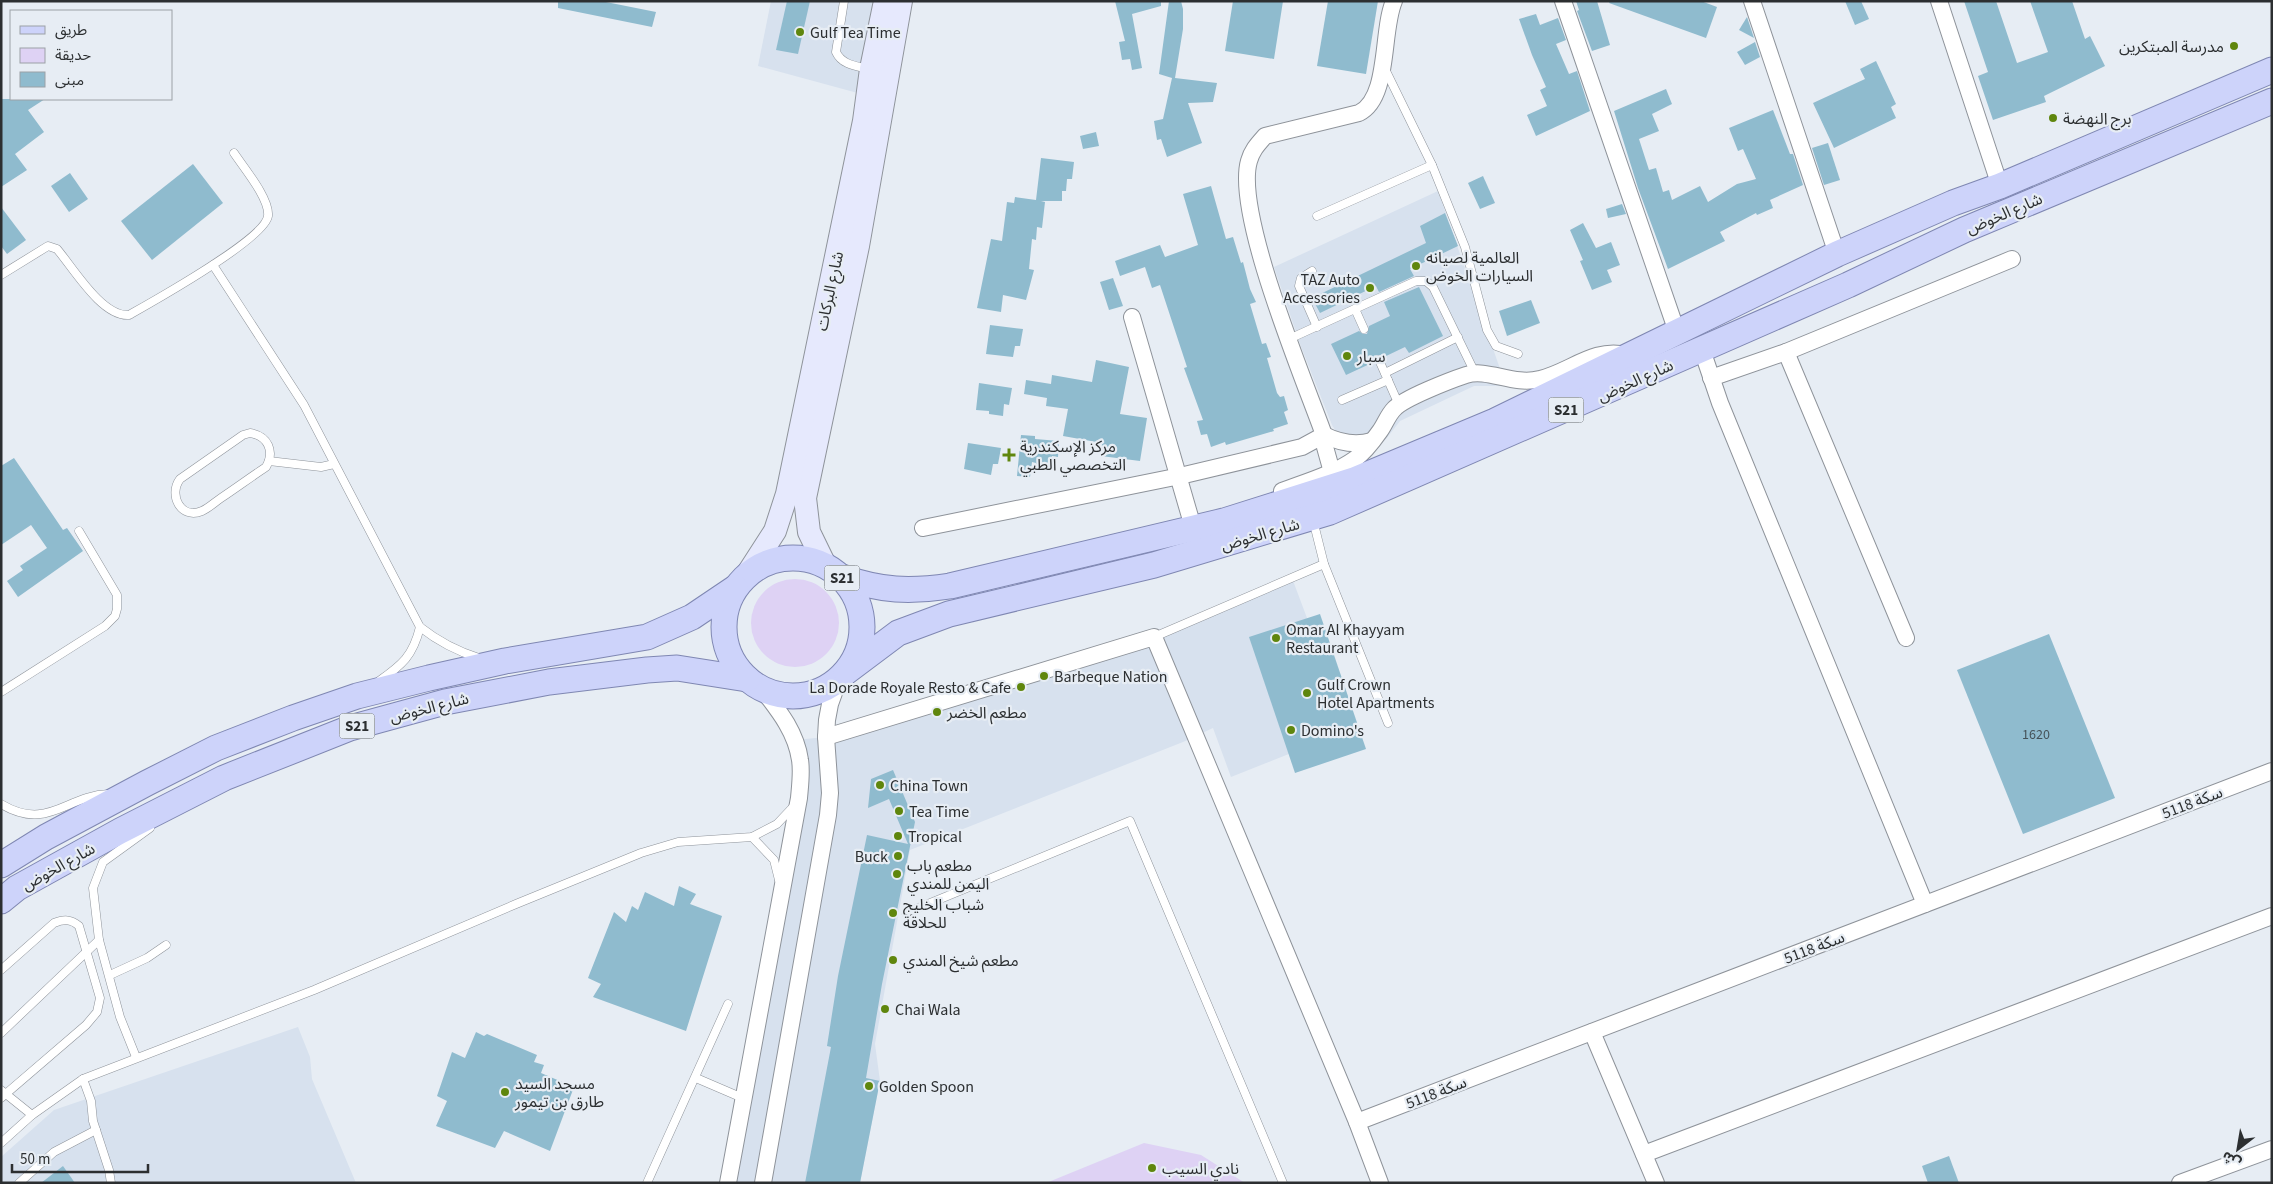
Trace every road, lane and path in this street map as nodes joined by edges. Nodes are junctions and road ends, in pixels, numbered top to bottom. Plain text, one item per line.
1 (844, 1) edge
2 (885, 1) edge
3 (901, 1) edge
4 (1394, 1) edge
5 (1563, 1) edge
6 (1752, 1) edge
7 (1938, 1) edge
8 (1383, 65) junction
9 (871, 70) junction
10 (2272, 70) edge
11 (2271, 101) edge
12 (234, 153) dead end
13 (1432, 165) junction
14 (2000, 186) junction
15 (1316, 216) dead end
16 (858, 246) junction
17 (1837, 254) junction
18 (2012, 259) dead end
19 (212, 266) junction
20 (1312, 271) dead end
21 (1, 274) edge
22 (1355, 310) junction
23 (1132, 317) dead end
24 (1317, 327) junction
25 (1364, 329) dead end
26 (1677, 332) junction
27 (1458, 337) junction
28 (1289, 339) junction
29 (1702, 350) junction
30 (1786, 352) junction
31 (1518, 354) dead end
32 (1628, 356) junction
33 (1378, 360) dead end
34 (1476, 374) junction
35 (1386, 376) junction
36 (1711, 378) junction
37 (1342, 400) dead end
38 (1399, 405) junction
39 (1324, 435) junction
40 (1372, 441) junction
41 (269, 461) junction
42 (334, 464) junction
43 (1332, 472) junction
44 (1180, 476) junction
45 (1235, 518) junction
46 (1313, 518) junction
47 (1193, 527) junction
48 (923, 528) dead end
49 (79, 531) dead end
50 (1324, 564) junction
51 (833, 571) junction
52 (742, 580) junction
53 (420, 627) junction
54 (1154, 637) junction
55 (1906, 638) dead end
56 (505, 660) junction
57 (843, 676) junction
58 (755, 684) junction
59 (1, 692) edge
60 (357, 696) junction
61 (1388, 723) dead end
62 (826, 737) junction
63 (2272, 771) edge
64 (224, 778) junction
65 (121, 797) junction
66 (799, 798) junction
67 (1, 804) edge
68 (163, 820) dead end
69 (155, 825) dead end
70 (752, 837) junction
71 (1, 865) edge
72 (782, 891) junction
73 (1, 901) edge
74 (1925, 904) junction
75 (906, 914) dead end
76 (2272, 916) edge
77 (99, 940) junction
78 (166, 945) dead end
79 (86, 953) junction
80 (1, 970) edge
81 (110, 975) junction
82 (728, 1004) dead end
83 (1592, 1032) junction
84 (1, 1033) edge
85 (136, 1057) junction
86 (696, 1078) junction
87 (82, 1079) junction
88 (3, 1094) edge
89 (744, 1099) junction
90 (32, 1115) junction
91 (1357, 1122) junction
92 (96, 1130) junction
93 (1, 1143) edge
94 (2272, 1149) edge
95 (1644, 1154) junction
96 (19, 1183) edge
97 (111, 1183) edge
98 (647, 1183) edge
99 (728, 1183) edge
100 (763, 1183) edge
101 (1283, 1183) edge
102 (1380, 1183) edge
103 (1656, 1183) edge
104 (2180, 1183) edge

1 - 9 lane
2 - 9 street, شارع البركات
3 - 16 street, شارع البركات
4 - 8 street
5 - 26 street
6 - 17 street
7 - 14 street
8 - 13 lane
8 - 28 street
9 - 16 street
9 - 52 street, شارع البركات
10 - 14 main road, شارع الخوض / S21
11 - 29 main road, شارع الخوض / S21
12 - 19 lane
13 - 15 lane
13 - 31 lane
14 - 17 main road, شارع الخوض / S21
16 - 51 street, شارع البركات
17 - 26 main road, شارع الخوض / S21
18 - 30 street
19 - 21 lane
19 - 42 lane
20 - 24 lane
22 - 24 lane
22 - 25 lane
22 - 27 lane
23 - 44 street
24 - 28 lane
26 - 32 main road, شارع الخوض / S21
27 - 34 lane
27 - 35 lane
28 - 39 street
29 - 36 street
29 - 46 main road, شارع الخوض / S21
30 - 36 street
30 - 55 street
32 - 34 street
32 - 45 main road, شارع الخوض / S21
33 - 35 lane
34 - 38 street
35 - 37 lane
35 - 38 lane
36 - 74 street
38 - 40 street
39 - 40 street
39 - 43 street
39 - 44 street
40 - 43 street
41 - 41 lane
41 - 42 lane
42 - 53 lane
43 - 45 street
44 - 47 street
44 - 48 street
45 - 47 main road, شارع الخوض / S21
46 - 50 lane
46 - 57 main road, شارع الخوض / S21
47 - 51 main road, شارع الخوض / S21
49 - 59 lane
50 - 54 lane
50 - 61 lane
51 - 52 main road, S21
51 - 57 main road, S21
52 - 56 main road, شارع الخوض / S21
52 - 58 main road
53 - 56 lane
53 - 60 lane
54 - 62 street
54 - 91 street
56 - 60 main road, شارع الخوض / S21
57 - 58 main road, S21
57 - 62 street
58 - 64 main road, شارع الخوض / S21
58 - 66 street
60 - 65 main road, شارع الخوض / S21
62 - 100 street
63 - 74 street, سكة 5118
64 - 68 lane
64 - 73 main road, شارع الخوض / S21
65 - 67 lane
65 - 71 main road, شارع الخوض / S21
66 - 70 lane
66 - 72 street
69 - 77 lane
70 - 72 lane
70 - 85 lane
72 - 89 street
74 - 83 street, سكة 5118
75 - 101 lane
76 - 95 street
77 - 79 lane
77 - 81 lane
78 - 81 lane
79 - 80 lane
79 - 84 lane
79 - 88 lane
81 - 85 lane
82 - 86 lane
83 - 91 street, سكة 5118
83 - 95 street
85 - 87 lane
86 - 89 lane
86 - 98 lane
87 - 90 lane
87 - 92 lane
88 - 90 lane
89 - 99 street
90 - 93 lane
91 - 102 street
92 - 96 lane
92 - 97 lane
94 - 104 street
95 - 103 street

